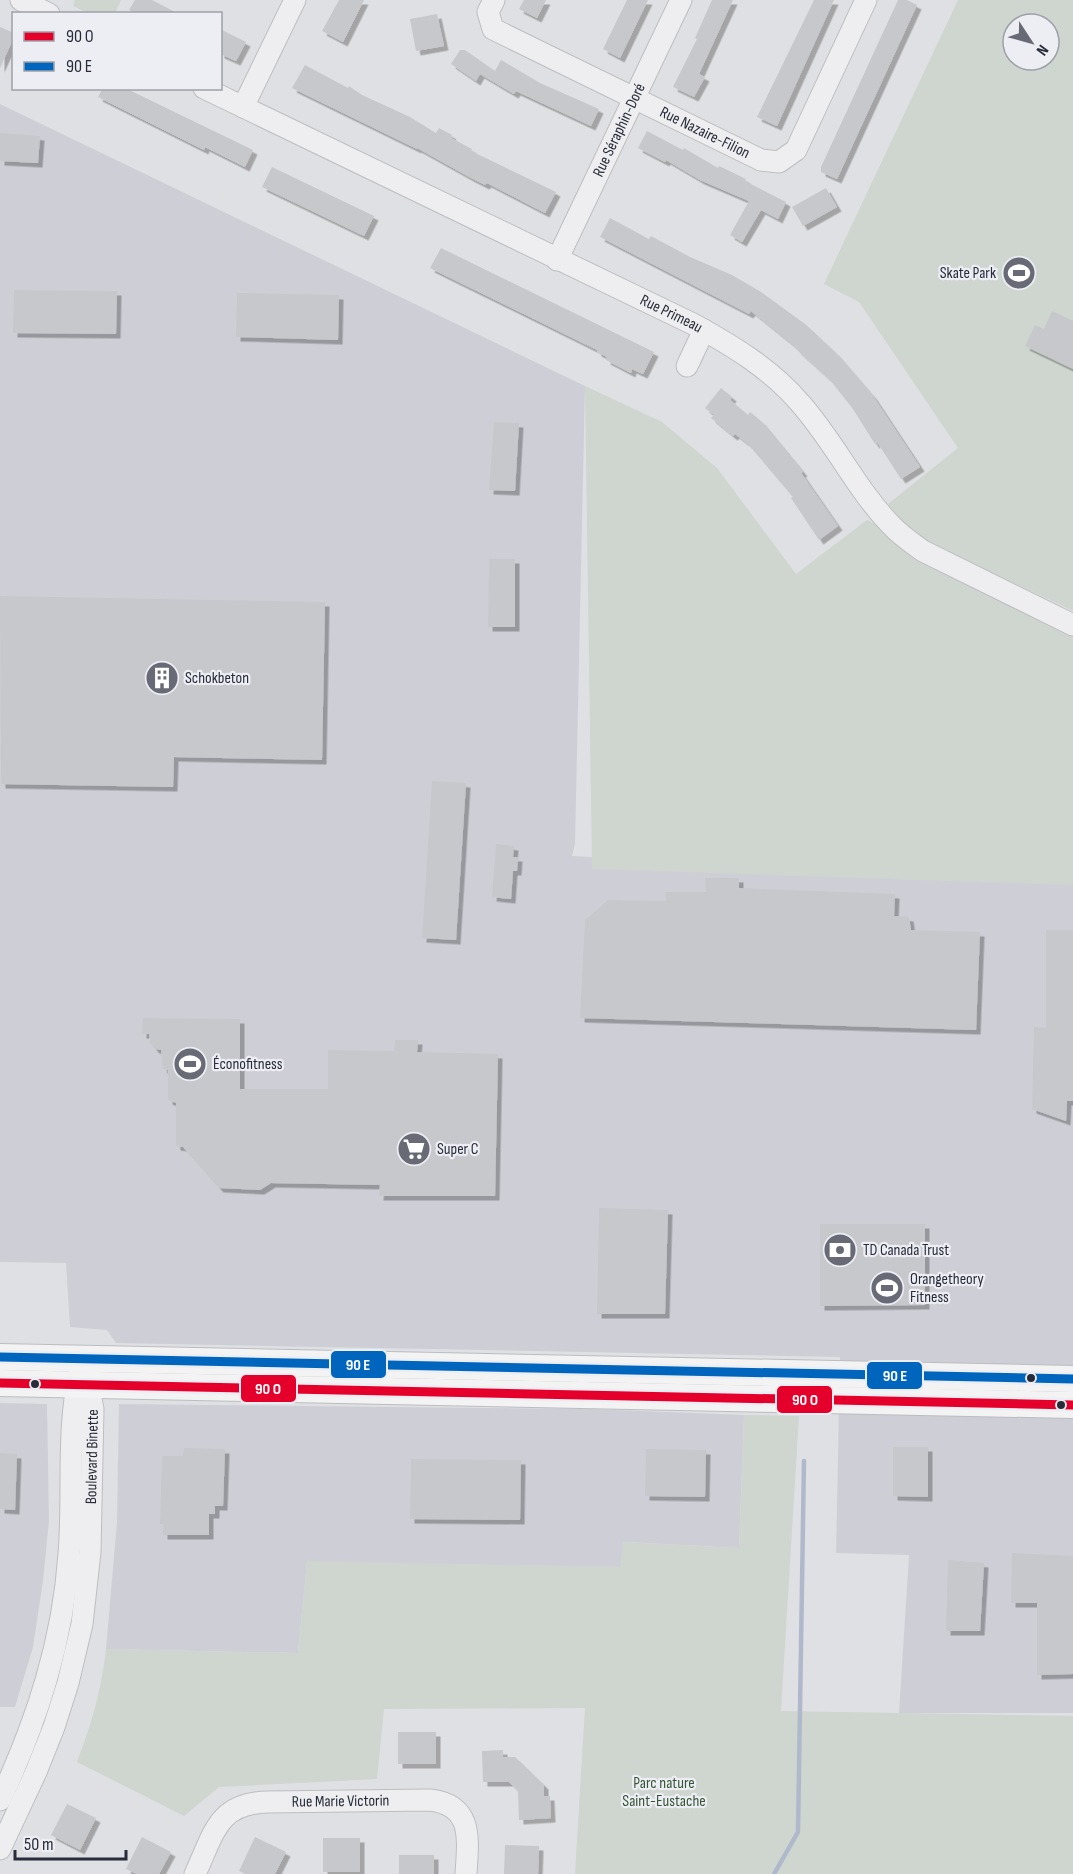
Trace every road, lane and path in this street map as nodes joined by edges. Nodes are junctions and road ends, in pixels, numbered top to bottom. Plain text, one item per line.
1 (21, 0) edge
2 (296, 0) edge
3 (494, 0) edge
4 (681, 0) edge
5 (866, 0) edge
6 (45, 12) edge
7 (208, 90) edge
8 (634, 98) junction
9 (243, 107) junction
10 (557, 260) junction
11 (704, 330) junction
12 (687, 366) dead end
13 (1073, 625) edge
14 (0, 1357) edge
15 (83, 1359) junction
16 (1073, 1379) edge
17 (0, 1383) edge
18 (83, 1393) junction
19 (1073, 1405) edge
20 (0, 1800) edge
21 (0, 1849) edge
22 (195, 1874) edge
23 (466, 1874) edge

1 - 6 street
2 - 9 street
3 - 8 street, Rue Nazaire-Filion
4 - 8 street, Rue Séraphin-Doré
5 - 8 street, Rue Nazaire-Filion
7 - 9 street, Rue Primeau
8 - 10 street, Rue Séraphin-Doré
9 - 10 street, Rue Primeau
10 - 11 street, Rue Primeau
11 - 12 street
11 - 13 street, Rue Primeau
14 - 15 main road
15 - 16 main road
15 - 18 street, Boulevard Binette
17 - 18 main road
18 - 19 main road
18 - 20 street, Boulevard Binette
18 - 21 street, Boulevard Binette
22 - 23 street, Rue Marie Victorin

